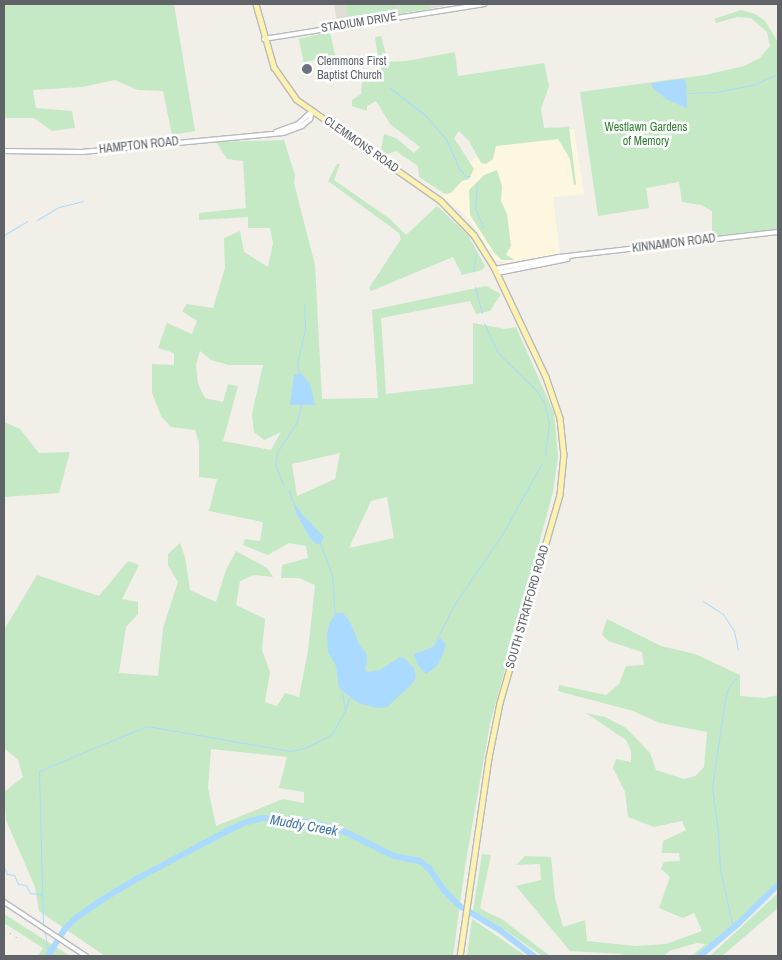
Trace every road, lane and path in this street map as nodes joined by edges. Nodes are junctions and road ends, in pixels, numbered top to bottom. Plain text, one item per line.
1 (256, 4) edge
2 (484, 4) edge
3 (264, 39) junction
4 (312, 112) junction
5 (4, 150) edge
6 (778, 232) edge
7 (496, 271) junction
8 (4, 902) edge
9 (86, 956) edge
10 (460, 956) edge

1 - 3 main road, CLEMMONS ROAD
2 - 3 main road, STADIUM DRIVE
3 - 4 main road, CLEMMONS ROAD
4 - 5 main road, HAMPTON ROAD
4 - 7 main road, CLEMMONS ROAD
6 - 7 main road, KINNAMON ROAD
7 - 10 main road, SOUTH STRATFORD ROAD
8 - 9 main road

